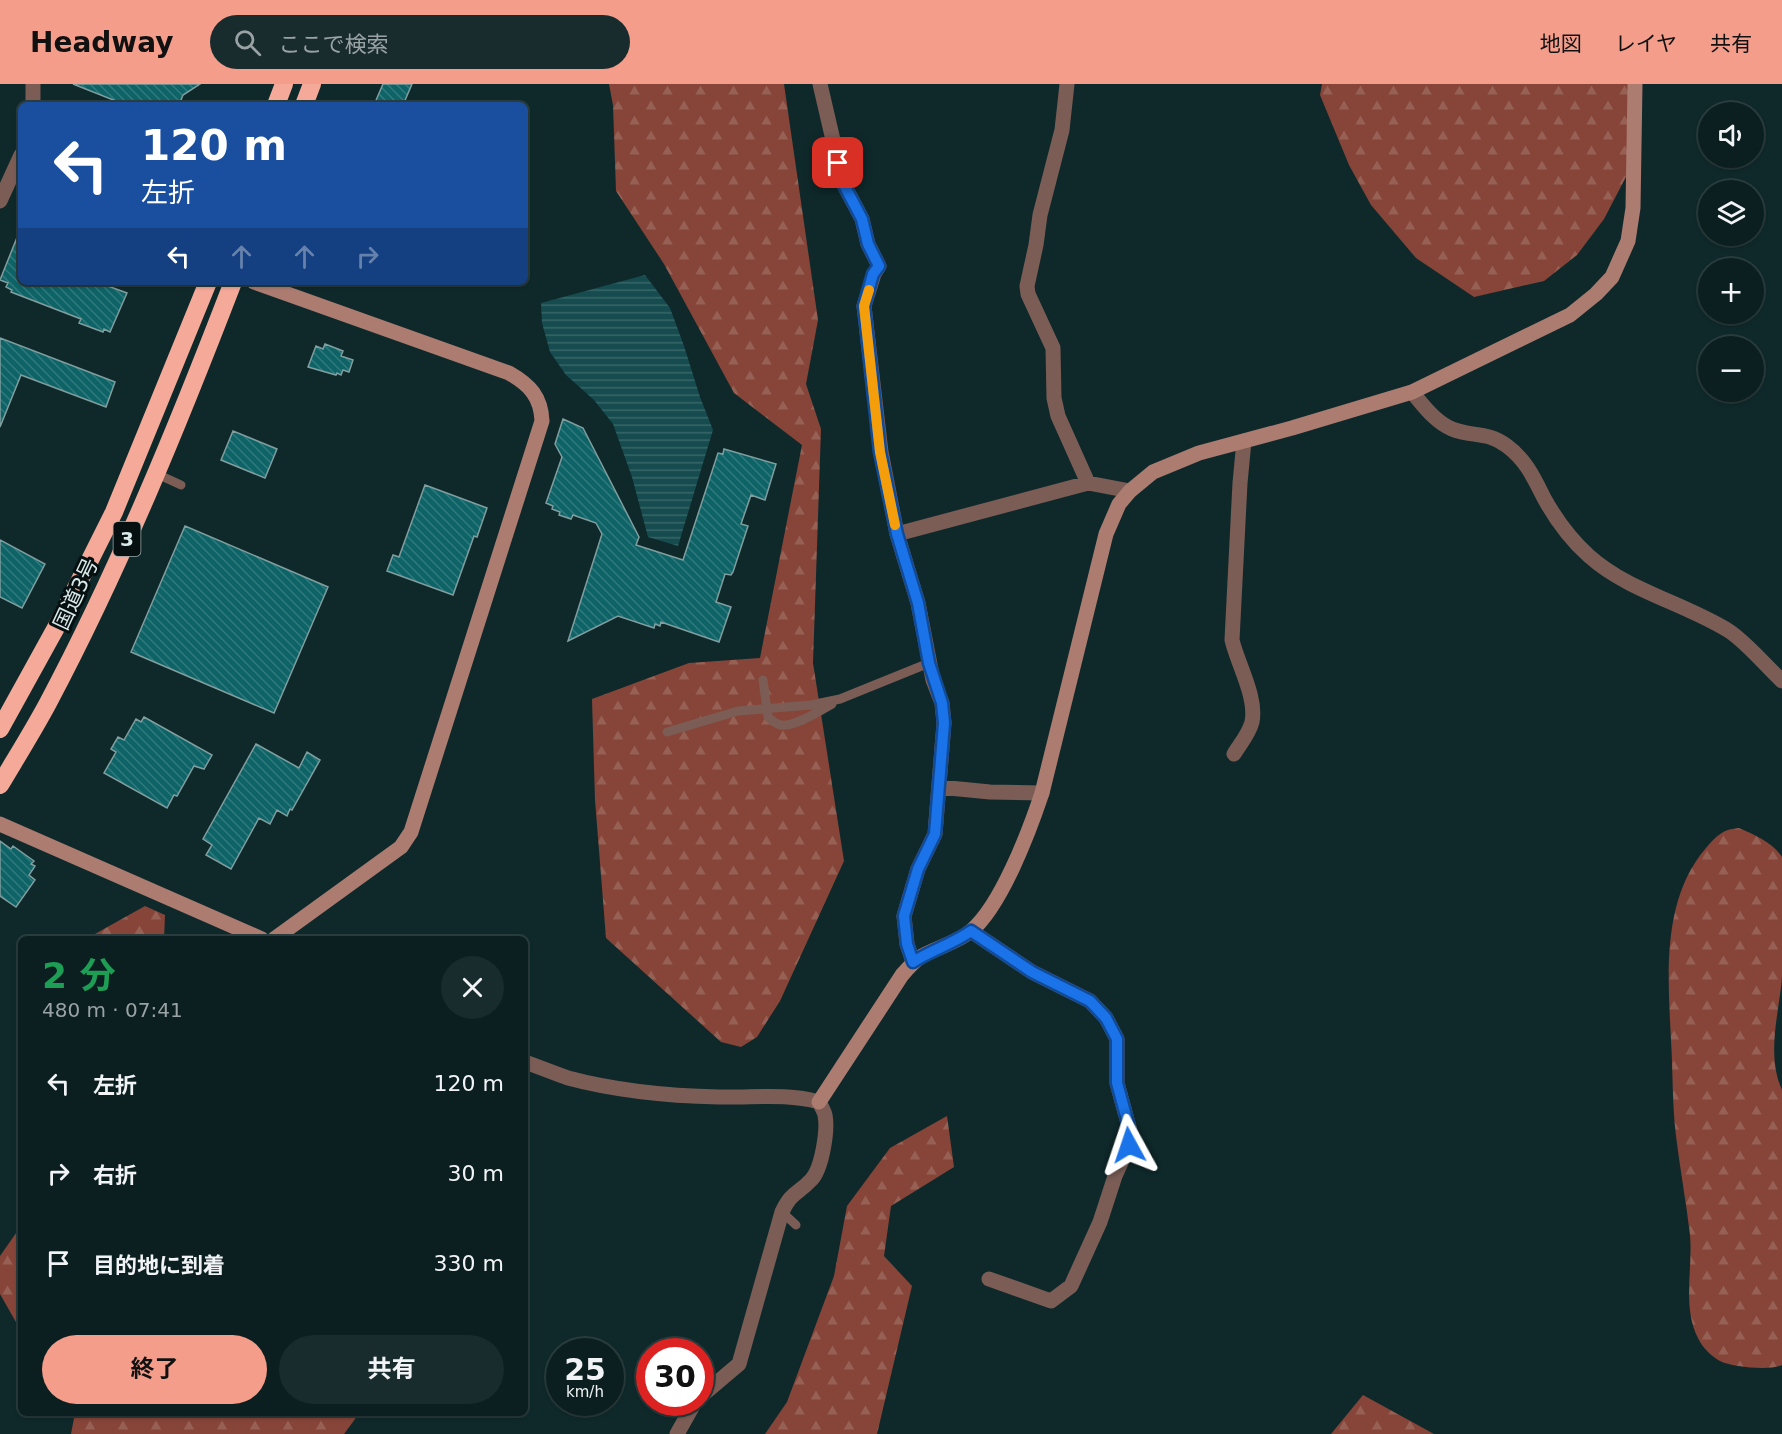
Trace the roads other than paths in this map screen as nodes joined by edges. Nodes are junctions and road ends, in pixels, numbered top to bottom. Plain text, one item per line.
1 (33, 84) edge
2 (284, 84) edge
3 (312, 84) edge
4 (820, 84) edge
5 (1067, 84) edge
6 (1635, 84) edge
7 (33, 102) edge
8 (277, 102) edge
9 (305, 102) edge
10 (18, 162) edge
11 (0, 201) edge
12 (207, 285) edge
13 (233, 285) edge
14 (262, 285) edge
15 (1412, 392) junction
16 (1244, 441) junction
17 (157, 474) junction
18 (1088, 483) junction
19 (181, 485) dead end
20 (1130, 491) junction
21 (897, 534) junction
22 (929, 663) junction
23 (763, 680) dead end
24 (1782, 681) edge
25 (840, 699) junction
26 (767, 709) junction
27 (0, 729) edge
28 (667, 732) dead end
29 (1234, 754) dead end
30 (0, 785) edge
31 (939, 787) junction
32 (1042, 793) junction
33 (0, 824) edge
34 (971, 931) junction
35 (255, 936) edge
36 (278, 936) edge
37 (913, 962) junction
38 (528, 1063) edge
39 (819, 1102) junction
40 (782, 1212) junction
41 (796, 1225) dead end
42 (989, 1279) dead end
43 (714, 1386) edge
44 (687, 1416) edge
45 (677, 1434) edge

1 - 7 street
2 - 8 highway
3 - 9 highway
4 - 21 street
5 - 18 street
6 - 15 street
10 - 11 street
12 - 27 highway, 国道3号 / 3
13 - 17 highway, 国道3号 / 3
14 - 36 street
15 - 16 street
15 - 24 street
16 - 20 street
16 - 29 street
17 - 19 lane
17 - 30 highway, 国道3号 / 3
18 - 20 street
18 - 21 street
20 - 32 street
21 - 22 street
22 - 25 lane
22 - 31 street
23 - 26 lane
25 - 26 lane
25 - 26 lane
26 - 28 lane
31 - 32 street
31 - 37 street
32 - 34 street
33 - 35 street
34 - 37 street
34 - 42 street
37 - 39 street
38 - 39 street
39 - 40 street
40 - 41 lane
40 - 43 street
44 - 45 street

